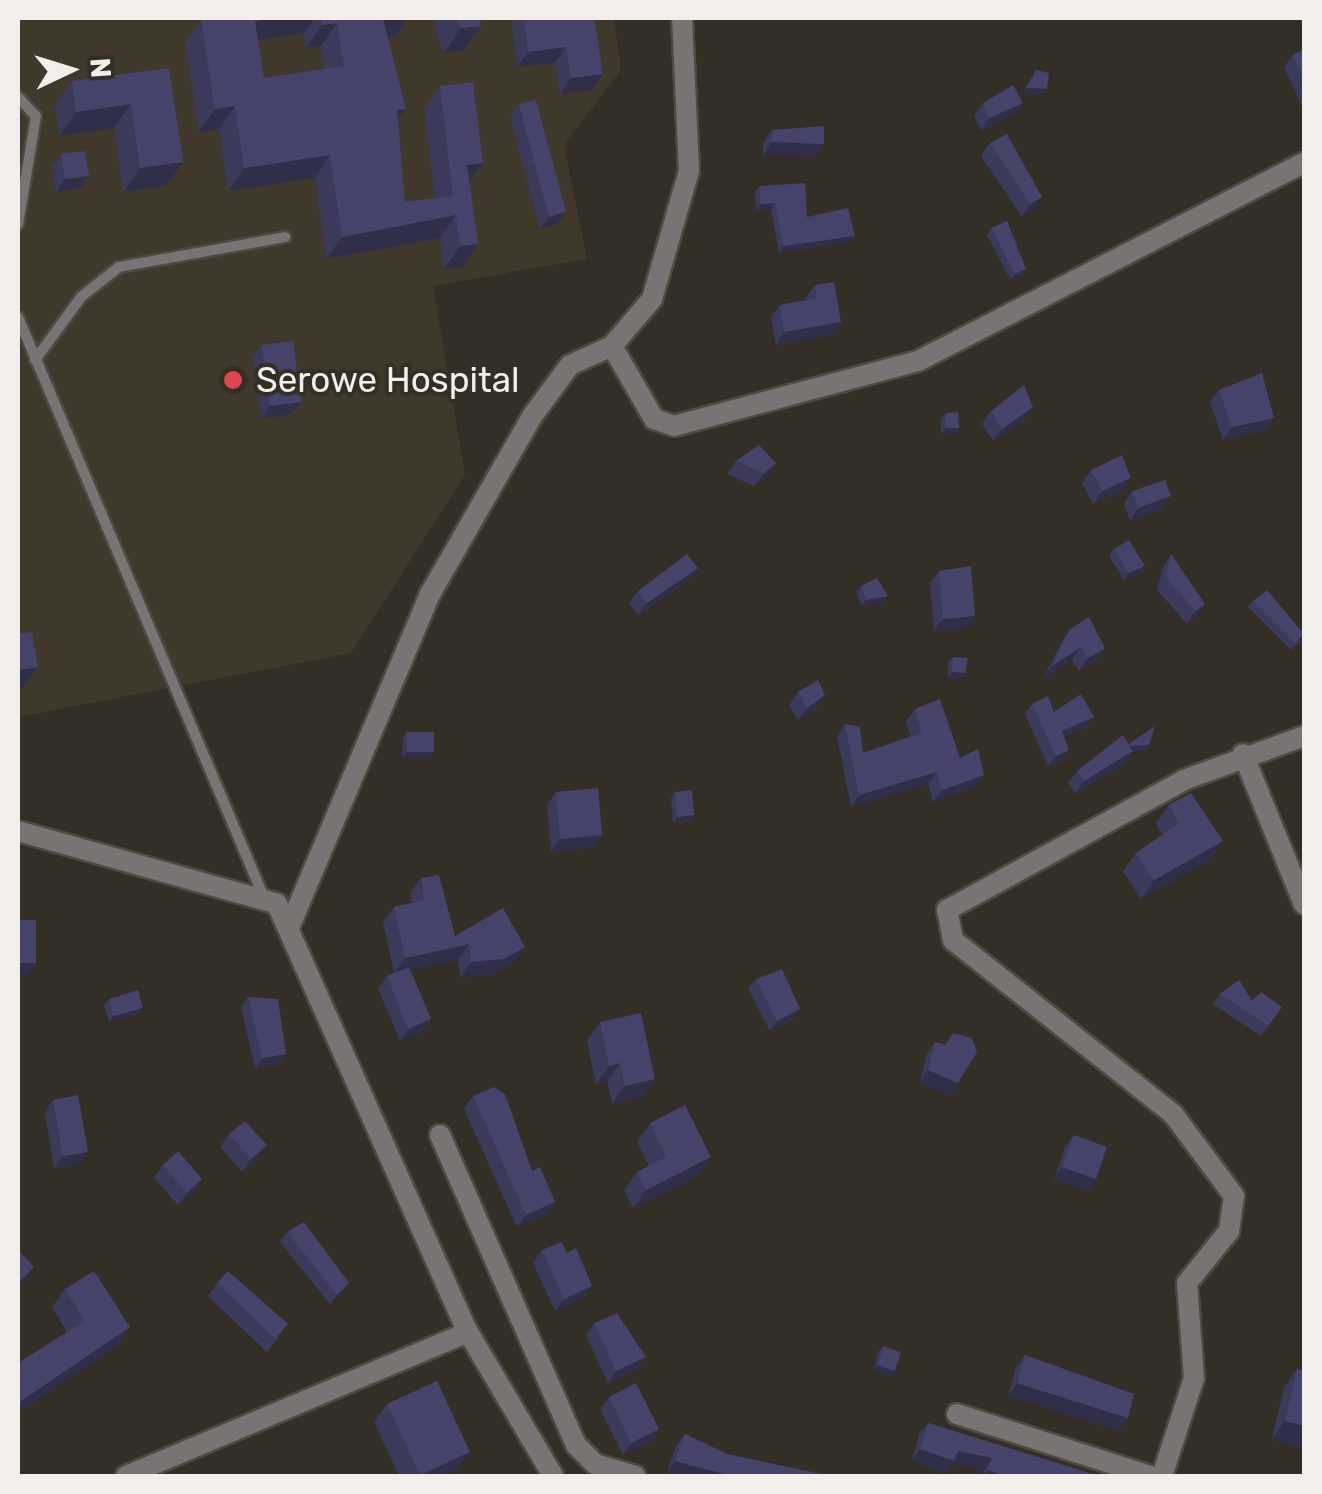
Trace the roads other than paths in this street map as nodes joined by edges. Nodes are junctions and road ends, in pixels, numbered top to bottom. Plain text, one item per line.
1 (682, 18) edge
2 (18, 98) edge
3 (1304, 163) edge
4 (18, 225) edge
5 (286, 236) dead end
6 (18, 317) edge
7 (612, 346) junction
8 (35, 360) junction
9 (1304, 736) edge
10 (1243, 754) junction
11 (18, 830) edge
12 (264, 894) junction
13 (1304, 904) edge
14 (289, 928) junction
15 (440, 1136) dead end
16 (468, 1332) junction
17 (957, 1414) dead end
18 (126, 1476) edge
19 (553, 1476) edge
20 (635, 1476) edge
21 (1150, 1476) edge
22 (1162, 1476) edge

1 - 7 street
2 - 4 lane
3 - 7 street
5 - 8 lane
6 - 8 lane
7 - 14 street
8 - 12 lane
9 - 10 street
10 - 13 street
10 - 22 street
11 - 12 street
12 - 14 street
14 - 16 street
15 - 20 street
16 - 18 street
16 - 19 street
17 - 21 street

